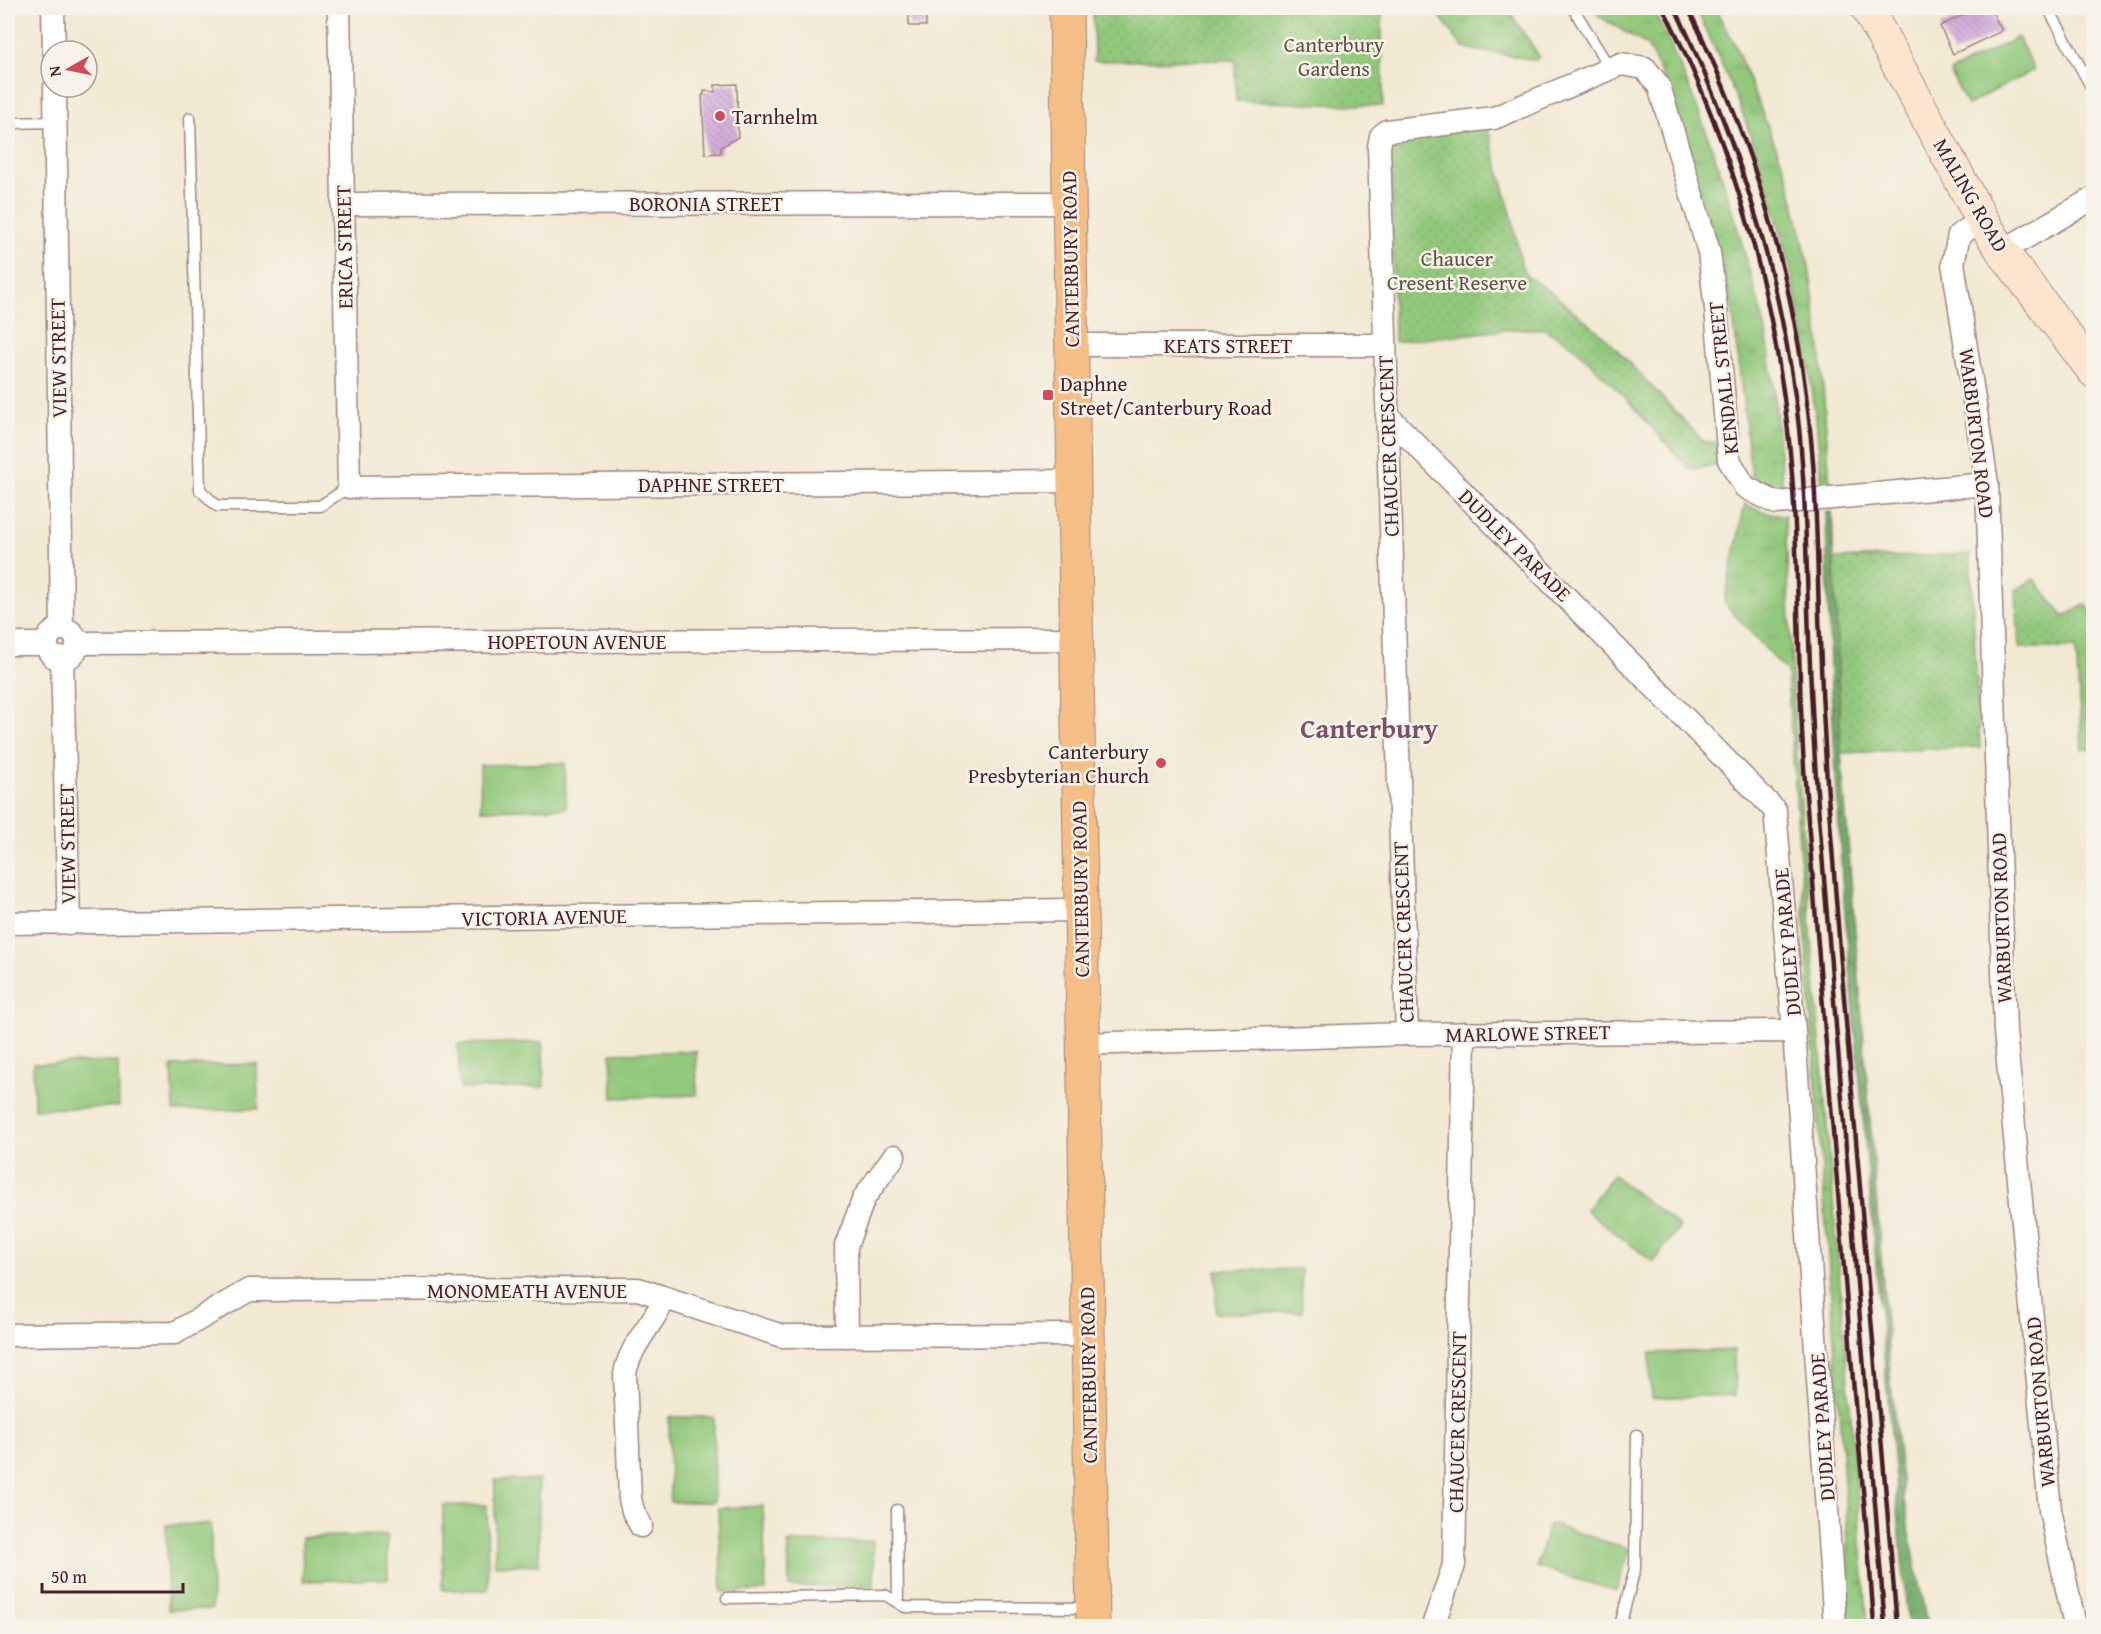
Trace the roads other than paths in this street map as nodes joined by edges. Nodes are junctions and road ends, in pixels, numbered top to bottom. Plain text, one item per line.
1 (53, 8) edge
2 (339, 8) edge
3 (1066, 8) edge
4 (1573, 8) edge
5 (1867, 8) edge
6 (2048, 8) edge
7 (2056, 8) edge
8 (54, 39) edge
9 (1645, 68) joint
10 (1610, 69) junction
11 (2094, 92) edge
12 (54, 99) edge
13 (190, 118) dead end
14 (55, 122) junction
15 (8, 123) edge
16 (2094, 198) edge
17 (1069, 203) junction
18 (343, 204) junction
19 (1982, 220) junction
20 (2002, 251) junction
21 (1071, 345) junction
22 (1384, 345) junction
23 (2094, 372) edge
24 (1387, 415) junction
25 (1074, 481) junction
26 (1987, 484) junction
27 (349, 487) junction
28 (1076, 639) junction
29 (8, 644) edge
30 (62, 644) junction
31 (1080, 910) junction
32 (8, 923) edge
33 (69, 923) junction
34 (1794, 1030) junction
35 (1407, 1034) junction
36 (1464, 1034) junction
37 (1082, 1044) junction
38 (894, 1156) dead end
39 (665, 1298) junction
40 (8, 1335) edge
41 (1087, 1335) junction
42 (847, 1336) junction
43 (1637, 1435) dead end
44 (897, 1510) dead end
45 (641, 1526) dead end
46 (728, 1598) dead end
47 (898, 1602) junction
48 (1093, 1617) edge
49 (1433, 1626) edge
50 (1620, 1626) edge
51 (1835, 1626) edge
52 (2075, 1626) edge

1 - 8 street
2 - 18 street, ERICA STREET
3 - 17 main road, CANTERBURY ROAD
4 - 10 lane
5 - 19 street, MALING ROAD
6 - 7 lane
6 - 11 lane
9 - 10 street, CHAUCER CRESCENT
9 - 26 street, KENDALL STREET
10 - 22 street, CHAUCER CRESCENT
12 - 14 street, VIEW STREET
13 - 27 lane
14 - 15 lane
14 - 30 street, VIEW STREET
16 - 20 street
17 - 18 street, BORONIA STREET
17 - 21 main road, CANTERBURY ROAD
18 - 27 street, ERICA STREET
19 - 20 street, MALING ROAD
19 - 26 street, WARBURTON ROAD
20 - 23 street, MALING ROAD
21 - 22 street, KEATS STREET
21 - 25 main road, CANTERBURY ROAD
22 - 24 street, CHAUCER CRESCENT
24 - 34 street, DUDLEY PARADE
24 - 35 street, CHAUCER CRESCENT
25 - 27 street, DAPHNE STREET
25 - 28 main road, CANTERBURY ROAD
26 - 52 street, WARBURTON ROAD
28 - 30 street, HOPETOUN AVENUE
28 - 31 main road, CANTERBURY ROAD
29 - 30 street, HOPETOUN AVENUE
30 - 33 street, VIEW STREET
31 - 33 street, VICTORIA AVENUE
31 - 37 main road, CANTERBURY ROAD
32 - 33 street, VICTORIA AVENUE
34 - 36 street, MARLOWE STREET
34 - 51 street, DUDLEY PARADE
35 - 36 street, MARLOWE STREET
35 - 37 street, MARLOWE STREET
36 - 49 street, CHAUCER CRESCENT
37 - 41 main road, CANTERBURY ROAD
38 - 42 street
39 - 40 street, MONOMEATH AVENUE
39 - 42 street, MONOMEATH AVENUE
39 - 45 street
41 - 42 street, MONOMEATH AVENUE
41 - 48 main road, CANTERBURY ROAD
43 - 50 lane
44 - 47 lane
46 - 47 lane
47 - 48 lane

